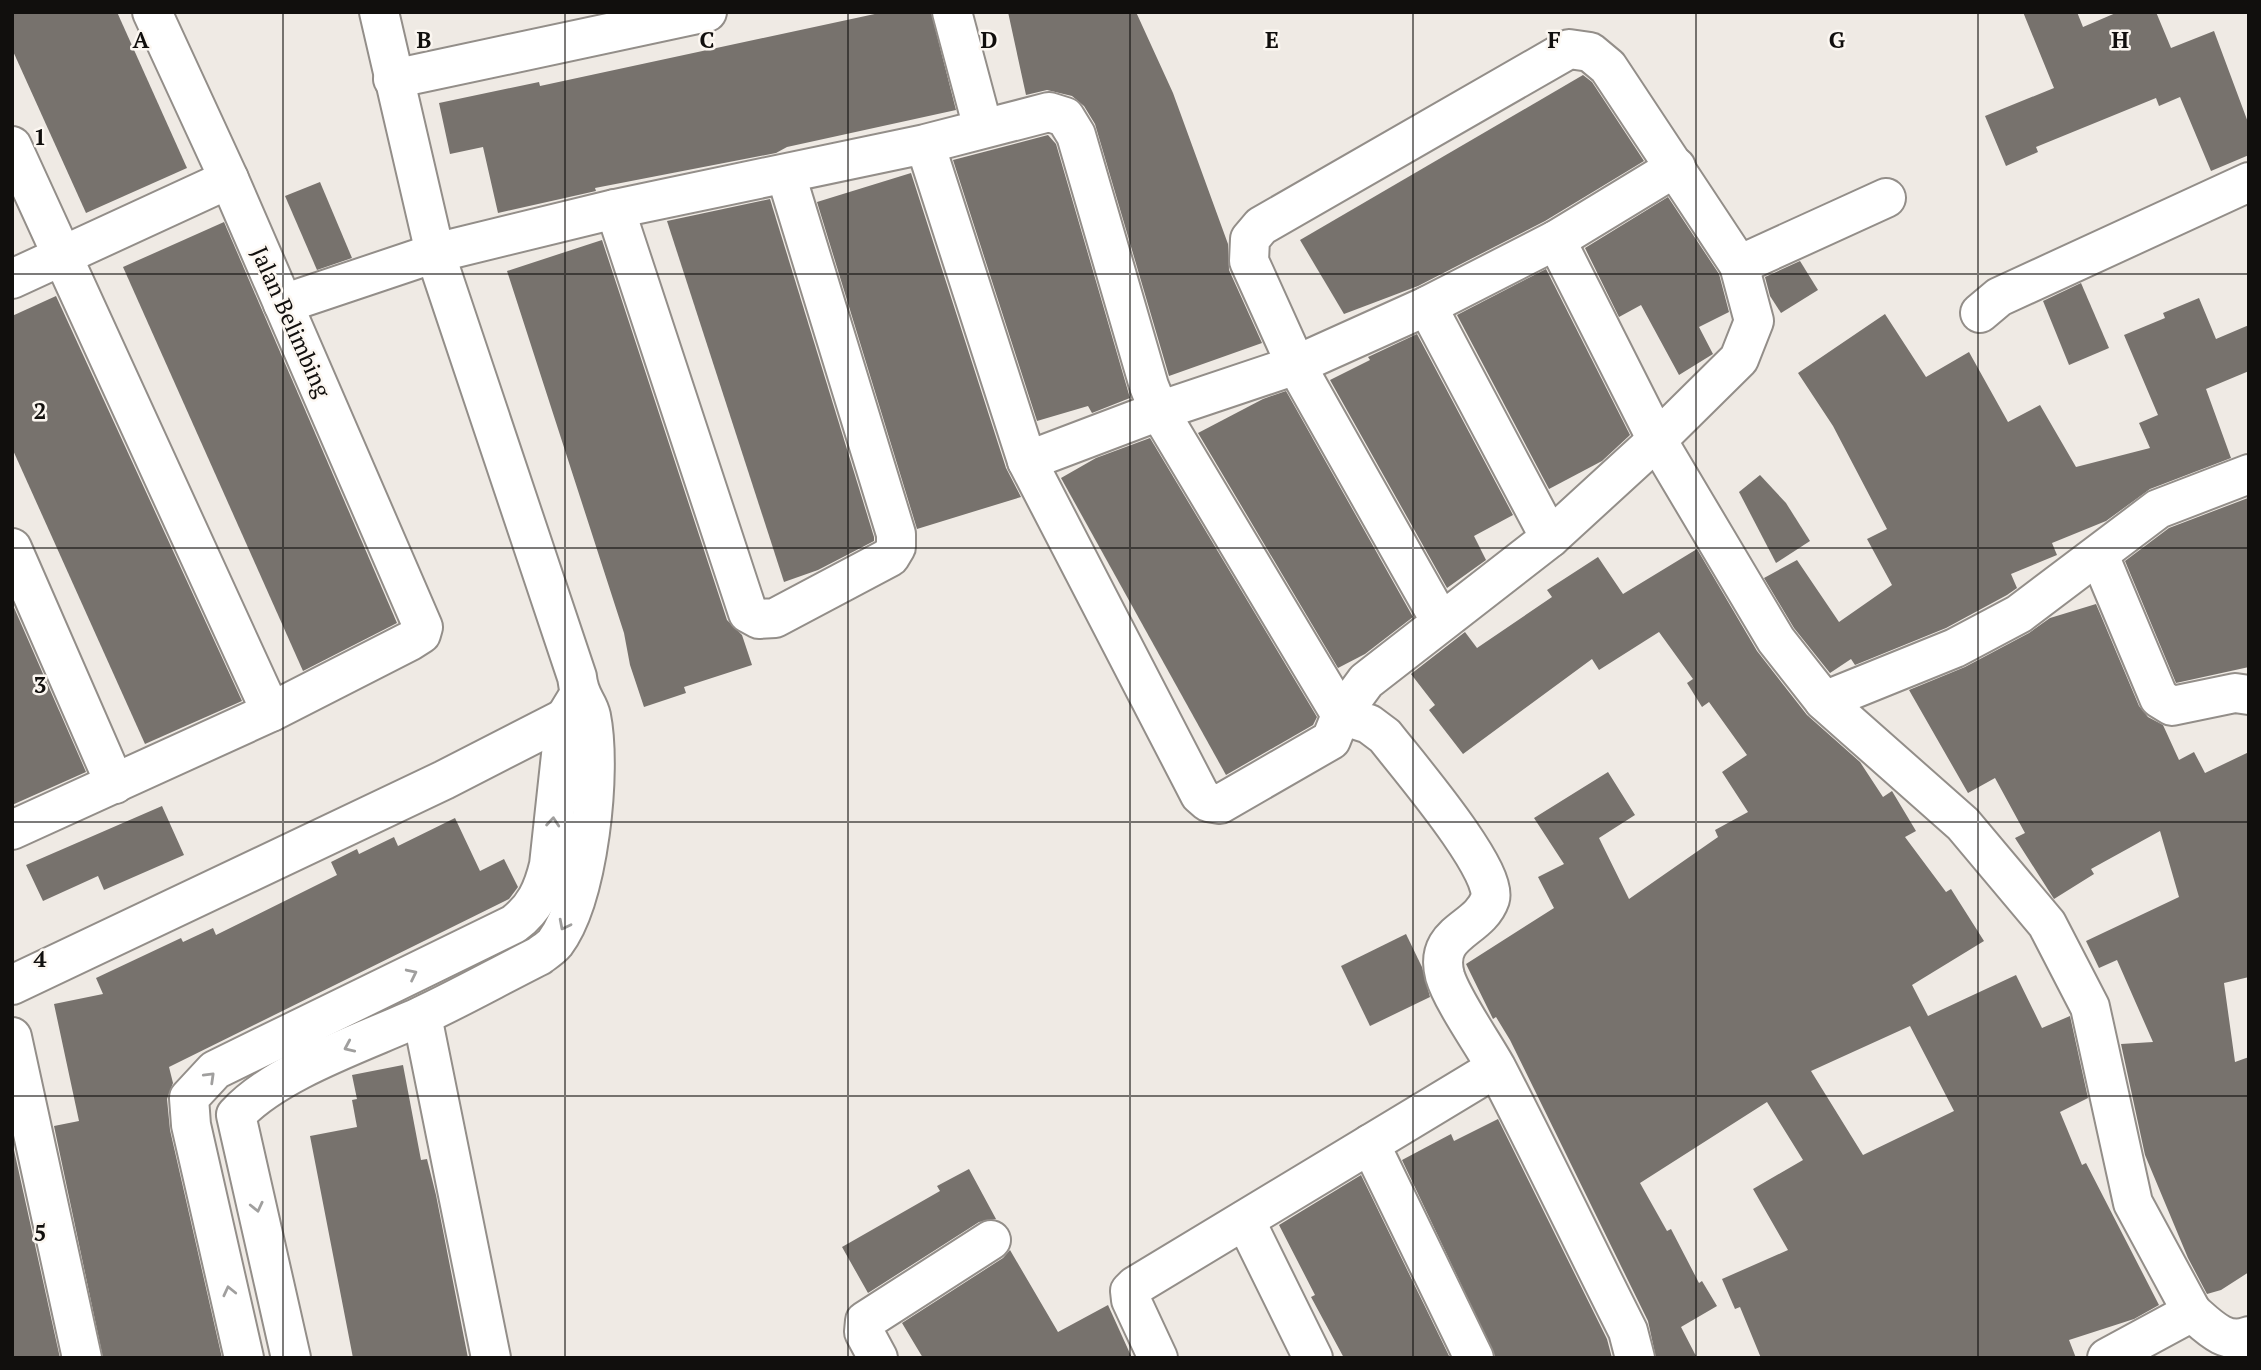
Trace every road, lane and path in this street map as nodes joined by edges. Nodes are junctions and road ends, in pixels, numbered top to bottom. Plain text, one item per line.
1 (152, 12) edge
2 (379, 12) edge
3 (708, 12) edge
4 (952, 12) edge
5 (393, 79) junction
6 (983, 128) junction
7 (925, 144) junction
8 (12, 146) edge
9 (1676, 167) junction
10 (786, 175) junction
11 (229, 179) junction
12 (2249, 182) edge
13 (1886, 198) dead end
14 (615, 209) junction
15 (1556, 240) junction
16 (435, 253) junction
17 (63, 255) junction
18 (1739, 265) junction
19 (12, 279) edge
20 (283, 304) junction
21 (1427, 306) junction
22 (1980, 313) dead end
23 (1296, 365) junction
24 (1159, 411) junction
25 (1657, 440) junction
26 (1027, 461) junction
27 (2249, 474) edge
28 (1550, 538) junction
29 (12, 548) edge
30 (2099, 555) junction
31 (1441, 622) junction
32 (2249, 695) edge
33 (1824, 701) junction
34 (578, 709) junction
35 (271, 712) junction
36 (1341, 715) junction
37 (115, 784) junction
38 (12, 830) edge
39 (565, 872) junction
40 (12, 985) edge
41 (422, 1016) junction
42 (12, 1037) edge
43 (1496, 1068) junction
44 (1370, 1144) junction
45 (1245, 1220) junction
46 (991, 1240) dead end
47 (2192, 1312) junction
48 (2244, 1344) edge
49 (73, 1356) edge
50 (244, 1358) edge
51 (291, 1358) edge
52 (491, 1358) edge
53 (878, 1358) edge
54 (1157, 1358) edge
55 (1313, 1358) edge
56 (1474, 1358) edge
57 (1635, 1358) edge
58 (2107, 1358) edge

1 - 11 street, Jalan Belimbing
2 - 5 street
3 - 5 street
4 - 6 street
5 - 16 street
6 - 7 street
6 - 24 street
7 - 10 street
7 - 26 street
8 - 17 street
9 - 15 street
9 - 18 street
9 - 23 street
10 - 14 street
10 - 14 street
11 - 17 street
11 - 20 street, Jalan Belimbing
12 - 22 street
13 - 18 street
14 - 16 street
15 - 21 street
15 - 25 street
16 - 20 street
16 - 34 street
17 - 19 street
17 - 35 street
18 - 25 street
20 - 35 street, Jalan Belimbing
21 - 23 street
21 - 28 street
23 - 24 street
23 - 31 street
24 - 26 street
24 - 36 street
25 - 28 street
25 - 33 street
26 - 36 street
27 - 30 street
28 - 31 street
29 - 37 street
30 - 32 street
30 - 33 street
31 - 36 street
33 - 47 street
34 - 39 street
34 - 40 street
35 - 37 street
36 - 43 street
37 - 38 street
39 -> 41 street
50 -> 39 street
41 -> 51 street
41 - 52 street
42 - 49 street
43 - 44 street
43 - 57 street
44 - 45 street
44 - 56 street
45 - 54 street
45 - 55 street
46 - 53 street
47 - 48 street
47 - 58 street

